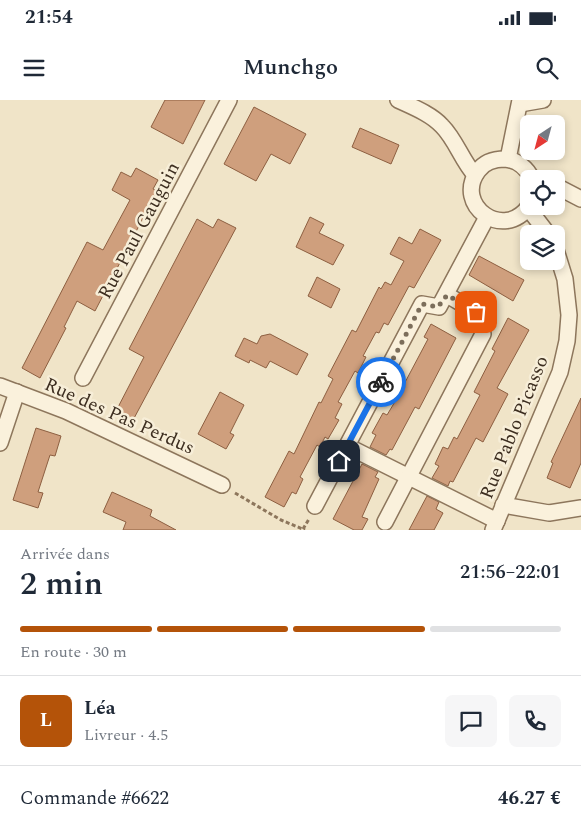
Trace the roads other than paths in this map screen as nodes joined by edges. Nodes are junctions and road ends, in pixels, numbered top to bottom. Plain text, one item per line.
1 (230, 100) edge
2 (398, 100) edge
3 (543, 100) edge
4 (520, 102) edge
5 (508, 159) junction
6 (526, 170) edge
7 (475, 175) junction
8 (565, 191) edge
9 (581, 199) edge
10 (520, 214) edge
11 (487, 217) junction
12 (562, 270) edge
13 (447, 295) junction
14 (83, 378) dead end
15 (0, 386) edge
16 (17, 392) junction
17 (0, 444) edge
18 (347, 446) junction
19 (408, 478) junction
20 (222, 485) road end
21 (503, 505) junction
22 (315, 506) dead end
23 (581, 508) edge
24 (385, 522) dead end
25 (495, 525) edge

1 - 14 street, Rue Paul Gauguin
2 - 7 street
3 - 4 street
4 - 5 street
5 - 6 street
5 - 7 street
7 - 11 street
8 - 9 street
10 - 11 street
11 - 13 street
12 - 21 street, Rue Pablo Picasso
13 - 18 street
13 - 19 street
15 - 16 street, Rue des Pas Perdus
16 - 17 street
16 - 20 street, Rue des Pas Perdus
18 - 19 street
18 - 22 street
19 - 24 street
19 - 25 street
21 - 23 street
21 - 25 street, Rue Pablo Picasso

